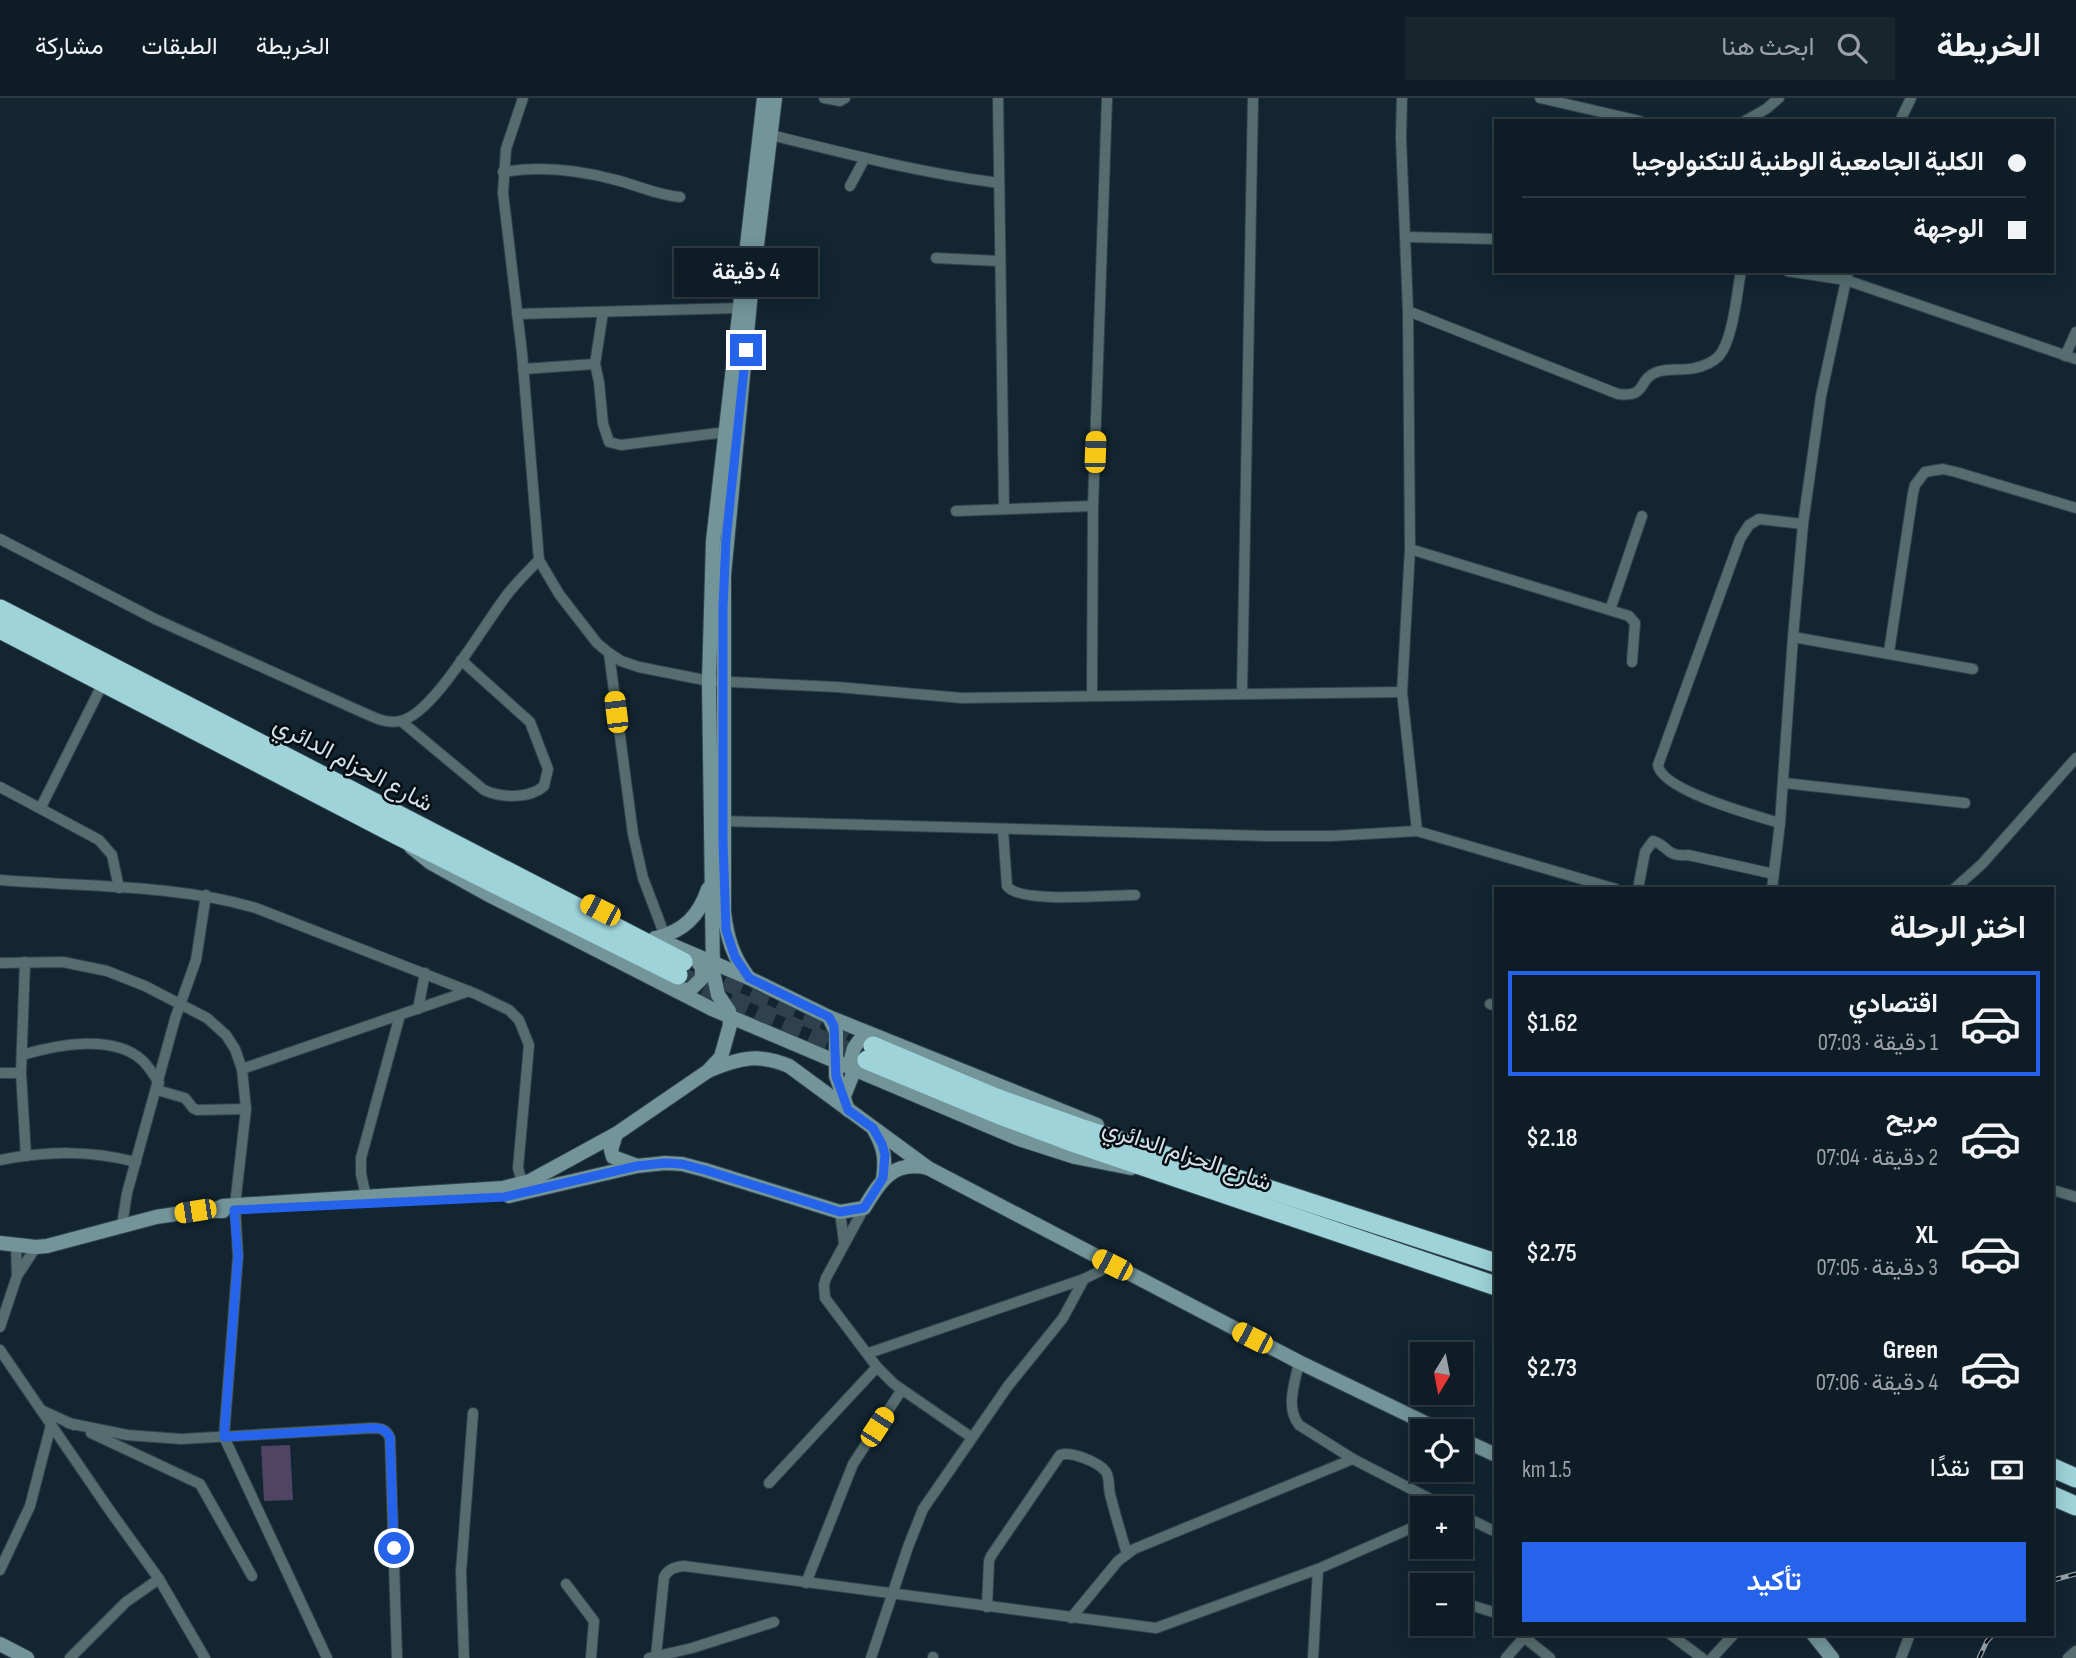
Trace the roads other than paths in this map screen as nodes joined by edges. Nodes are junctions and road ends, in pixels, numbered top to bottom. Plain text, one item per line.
1 (523, 98) edge
2 (764, 98) edge
3 (775, 98) edge
4 (824, 98) edge
5 (845, 98) edge
6 (998, 98) edge
7 (1107, 98) edge
8 (1253, 98) edge
9 (1402, 98) edge
10 (1540, 98) edge
11 (1779, 98) edge
12 (1911, 98) edge
13 (1631, 119) edge
14 (1748, 119) edge
15 (1901, 119) edge
16 (772, 135) junction
17 (865, 158) junction
18 (503, 172) junction
19 (999, 184) junction
20 (850, 186) dead end
21 (680, 197) dead end
22 (1406, 237) junction
23 (1494, 239) edge
24 (936, 258) dead end
25 (999, 261) junction
26 (1741, 273) edge
27 (1811, 273) edge
28 (1847, 276) edge
29 (739, 308) junction
30 (1408, 311) junction
31 (603, 312) junction
32 (517, 314) junction
33 (2076, 332) edge
34 (2071, 358) edge
35 (595, 364) junction
36 (523, 369) junction
37 (726, 432) junction
38 (1093, 506) junction
39 (1004, 508) junction
40 (2076, 508) edge
41 (956, 511) dead end
42 (1642, 516) dead end
43 (1803, 524) junction
44 (0, 538) edge
45 (1410, 549) junction
46 (539, 560) junction
47 (0, 609) edge
48 (1610, 610) junction
49 (0, 629) edge
50 (1793, 637) junction
51 (1889, 652) junction
52 (609, 653) junction
53 (461, 660) junction
54 (1632, 662) dead end
55 (1973, 669) dead end
56 (716, 681) junction
57 (103, 683) junction
58 (1402, 692) junction
59 (1242, 694) junction
60 (1092, 695) junction
61 (401, 721) junction
62 (2076, 758) edge
63 (1784, 783) junction
64 (0, 787) edge
65 (1965, 803) dead end
66 (41, 807) junction
67 (723, 821) junction
68 (1780, 823) junction
69 (400, 826) junction
70 (1003, 830) junction
71 (1417, 831) junction
72 (717, 843) junction
73 (1774, 874) junction
74 (712, 877) junction
75 (0, 880) edge
76 (1609, 887) edge
77 (1638, 887) edge
78 (1772, 887) edge
79 (1956, 887) edge
80 (119, 888) junction
81 (206, 895) junction
82 (1136, 895) dead end
83 (660, 937) junction
84 (0, 962) edge
85 (25, 962) junction
86 (713, 963) junction
87 (682, 971) junction
88 (425, 973) junction
89 (749, 978) junction
90 (469, 991) junction
91 (180, 1003) junction
92 (418, 1009) junction
93 (712, 1009) junction
94 (400, 1015) junction
95 (730, 1017) junction
96 (829, 1017) junction
97 (728, 1039) junction
98 (867, 1053) junction
99 (22, 1055) junction
100 (835, 1062) junction
101 (242, 1069) junction
102 (708, 1071) junction
103 (0, 1073) edge
104 (21, 1073) junction
105 (158, 1086) junction
106 (846, 1103) junction
107 (246, 1109) junction
108 (873, 1128) junction
109 (616, 1134) junction
110 (26, 1156) junction
111 (0, 1160) edge
112 (136, 1162) junction
113 (637, 1166) junction
114 (928, 1168) junction
115 (883, 1178) junction
116 (523, 1188) junction
117 (2054, 1190) edge
118 (366, 1196) junction
119 (2076, 1197) edge
120 (235, 1208) junction
121 (864, 1208) junction
122 (840, 1212) junction
123 (122, 1224) junction
124 (0, 1243) edge
125 (844, 1243) junction
126 (16, 1245) junction
127 (36, 1247) junction
128 (1494, 1262) edge
129 (1112, 1265) junction
130 (17, 1276) junction
131 (1084, 1279) junction
132 (1494, 1285) edge
133 (0, 1327) edge
134 (0, 1350) edge
135 (869, 1353) junction
136 (1299, 1362) junction
137 (877, 1367) junction
138 (901, 1391) junction
139 (41, 1410) junction
140 (473, 1413) dead end
141 (1417, 1419) edge
142 (68, 1423) junction
143 (51, 1424) junction
144 (224, 1437) junction
145 (971, 1437) junction
146 (1473, 1445) edge
147 (1494, 1454) edge
148 (1353, 1459) junction
149 (2054, 1468) edge
150 (2076, 1478) edge
151 (769, 1483) dead end
152 (1425, 1496) edge
153 (2054, 1496) edge
154 (2076, 1506) edge
155 (1473, 1521) edge
156 (1410, 1529) edge
157 (1494, 1531) edge
158 (1127, 1554) junction
159 (1318, 1569) junction
160 (0, 1570) edge
161 (252, 1576) dead end
162 (159, 1579) junction
163 (806, 1583) junction
164 (566, 1584) dead end
165 (893, 1595) junction
166 (988, 1606) junction
167 (1473, 1606) edge
168 (1494, 1612) edge
169 (1071, 1618) junction
170 (774, 1622) dead end
171 (1526, 1636) edge
172 (1673, 1636) edge
173 (1732, 1636) edge
174 (1815, 1636) edge
175 (1909, 1636) edge
176 (0, 1644) edge
177 (2076, 1651) edge
178 (1717, 1656) edge
179 (652, 1657) edge
180 (27, 1658) edge
181 (70, 1658) edge
182 (205, 1658) edge
183 (327, 1658) edge
184 (397, 1658) edge
185 (464, 1658) edge
186 (591, 1658) edge
187 (872, 1658) edge
188 (1313, 1658) edge
189 (1506, 1658) edge
190 (1550, 1658) edge
191 (1702, 1658) edge
192 (1832, 1658) edge
193 (1901, 1658) edge
194 (2068, 1658) edge

1 - 18 street
2 - 29 street
3 - 16 street
4 - 5 street
6 - 19 street
7 - 38 street
8 - 59 street
9 - 22 street
10 - 13 street
11 - 14 street
12 - 15 street
16 - 17 street
16 - 56 street
17 - 19 street
17 - 20 street
18 - 21 street
18 - 32 street
19 - 25 street
22 - 23 street
22 - 30 street
24 - 25 street
25 - 39 street
26 - 30 street
27 - 28 street
28 - 34 street
28 - 43 street
29 - 31 street
29 - 37 street
30 - 45 street
31 - 32 street
31 - 35 street
32 - 36 street
33 - 34 street
35 - 36 street
35 - 37 street
36 - 46 street
37 - 56 street
38 - 39 street
38 - 60 street
39 - 41 street
40 - 51 street
42 - 48 street
43 - 50 street
43 - 68 street
44 - 61 street
45 - 48 street
45 - 58 street
46 - 52 street
46 - 53 street
47 - 69 highway, شارع الحزام الدائري
48 - 54 street
49 - 57 highway, شارع الحزام الدائري
50 - 51 street
50 - 63 street
51 - 55 street
52 - 56 street
52 - 83 street
53 - 61 street
53 - 61 street
56 - 60 street
56 - 67 street
56 - 72 street
57 - 66 street
57 - 69 highway, شارع الحزام الدائري
58 - 59 street
58 - 71 street
59 - 60 street
62 - 79 street
63 - 65 street
63 - 68 street
64 - 66 street
66 - 80 street
67 - 70 street
67 - 72 street
68 - 73 street
69 - 83 street
69 - 87 highway, شارع الحزام الدائري
69 - 87 street
70 - 71 street
70 - 82 street
71 - 76 street
72 - 74 street
72 - 89 street
73 - 77 street
73 - 78 street
74 - 83 street
74 - 86 street
75 - 80 street
80 - 81 street
81 - 88 street
81 - 91 street
83 - 87 street
84 - 85 street
85 - 91 street
85 - 99 street
86 - 87 street
86 - 89 street
86 - 95 street
87 - 93 street
88 - 90 street
88 - 92 street
89 - 96 street
90 - 92 street
90 - 116 street
91 - 101 street
91 - 105 street
92 - 94 street
93 - 95 street
93 - 97 street
94 - 101 street
94 - 118 street
95 - 97 street
95 - 100 street
96 - 98 street
96 - 100 street
97 - 102 street
98 - 100 street
98 - 106 street
98 - 128 highway, شارع الحزام الدائري
98 - 132 highway, شارع الحزام الدائري
99 - 104 street
99 - 105 street
100 - 106 street
101 - 107 street
102 - 106 street
102 - 109 street
103 - 104 street
104 - 110 street
105 - 107 street
105 - 112 street
106 - 108 street
107 - 120 street
108 - 114 street
108 - 115 street
109 - 113 street
109 - 116 street
110 - 111 street
110 - 112 street
112 - 123 street
113 - 116 street
113 - 122 street
114 - 115 street
114 - 129 street
115 - 121 street
116 - 118 street
116 - 120 street
117 - 119 street
118 - 120 street
120 - 123 street
120 - 144 street
121 - 122 street
121 - 125 street
122 - 125 street
123 - 127 street
124 - 126 street
125 - 135 street
126 - 127 street
126 - 130 street
127 - 130 street
129 - 131 street
129 - 136 street
130 - 133 street
131 - 135 street
131 - 145 street
134 - 139 street
135 - 137 street
136 - 141 street
136 - 148 street
137 - 138 street
137 - 151 street
138 - 145 street
138 - 163 street
139 - 142 street
139 - 143 street
140 - 185 street
142 - 144 street
142 - 161 street
143 - 160 street
143 - 162 street
144 - 183 street
144 - 184 street
145 - 165 street
146 - 147 street
148 - 152 street
148 - 158 street
149 - 150 highway
153 - 154 highway
155 - 157 street
156 - 159 street
158 - 166 street
158 - 169 street
159 - 169 street
159 - 188 street
162 - 181 street
162 - 182 street
163 - 165 street
163 - 179 street
164 - 186 street
165 - 166 street
165 - 187 street
166 - 169 street
167 - 168 street
170 - 179 street
171 - 189 street
171 - 190 street
172 - 191 street
173 - 178 street
174 - 192 street
175 - 193 street
176 - 180 street
177 - 194 street

